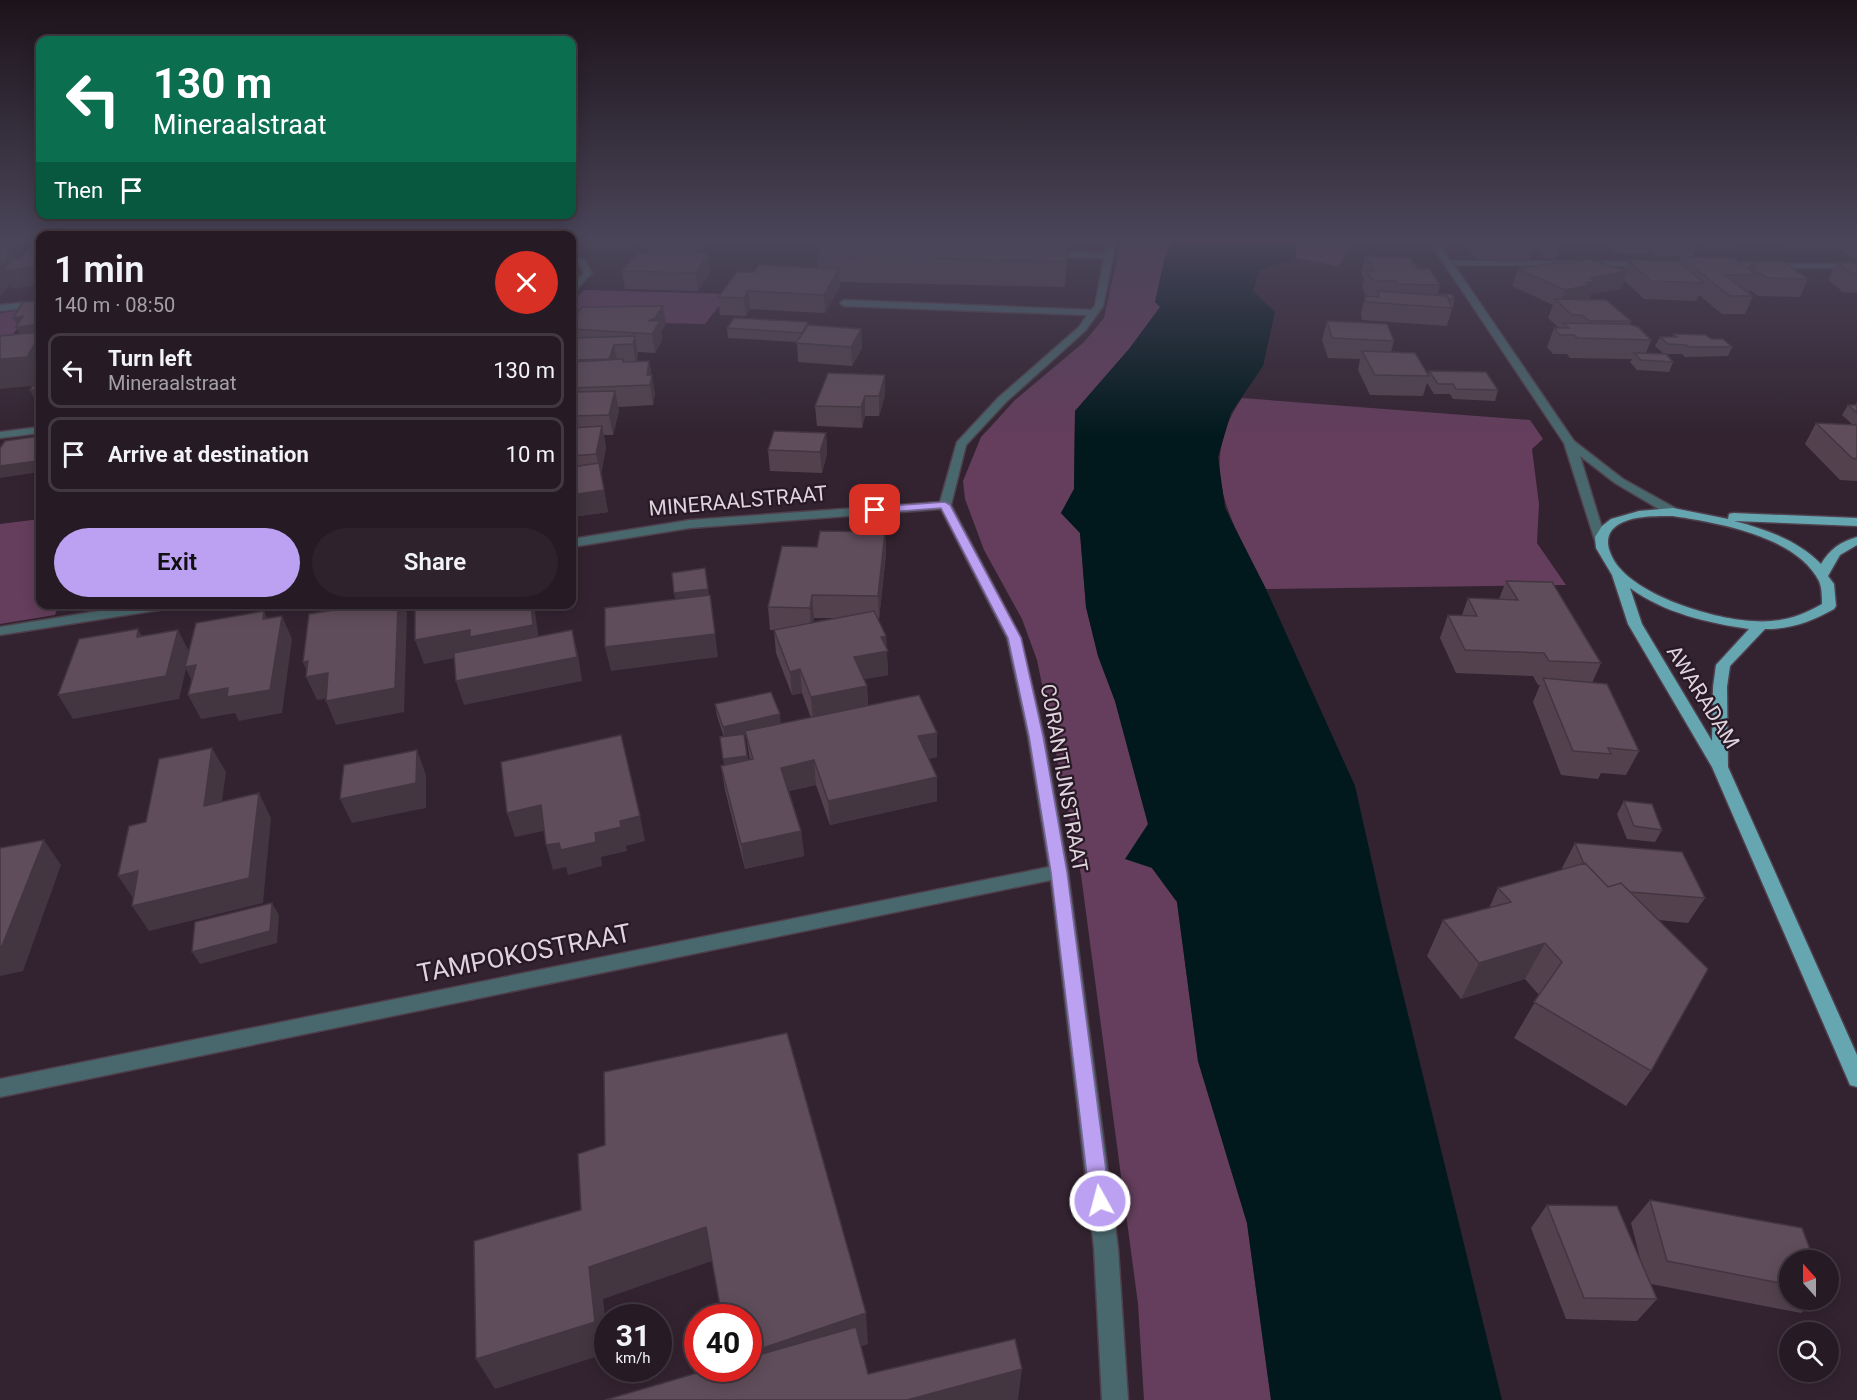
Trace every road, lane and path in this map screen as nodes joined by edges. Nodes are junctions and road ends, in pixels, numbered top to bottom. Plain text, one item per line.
1 (17, 306) edge
2 (927, 306) edge
3 (1099, 306) edge
4 (1478, 306) edge
5 (0, 308) edge
6 (1094, 313) junction
7 (36, 430) edge
8 (0, 435) edge
9 (1570, 443) junction
10 (945, 505) junction
11 (1673, 512) junction
12 (1706, 516) junction
13 (1857, 522) edge
14 (1857, 541) edge
15 (576, 542) edge
16 (1600, 542) junction
17 (1618, 574) junction
18 (1823, 574) junction
19 (139, 609) edge
20 (1761, 626) junction
21 (0, 631) edge
22 (1720, 767) junction
23 (1059, 872) junction
24 (1857, 1078) edge
25 (0, 1088) edge
26 (1115, 1400) edge

1 - 5 street
2 - 6 street
3 - 6 street
4 - 9 street
6 - 10 street
7 - 8 street
9 - 11 street
9 - 16 street
10 - 15 street, MINERAALSTRAAT
10 - 23 street, CORANTIJNSTRAAT
11 - 12 main road
11 - 16 main road
12 - 13 main road
12 - 18 main road
14 - 18 main road
16 - 17 main road
17 - 20 main road
17 - 22 main road, AWARADAM
18 - 20 main road
19 - 21 street
20 - 22 main road, AWARADAM
22 - 24 main road
23 - 25 street, TAMPOKOSTRAAT
23 - 26 street, CORANTIJNSTRAAT

